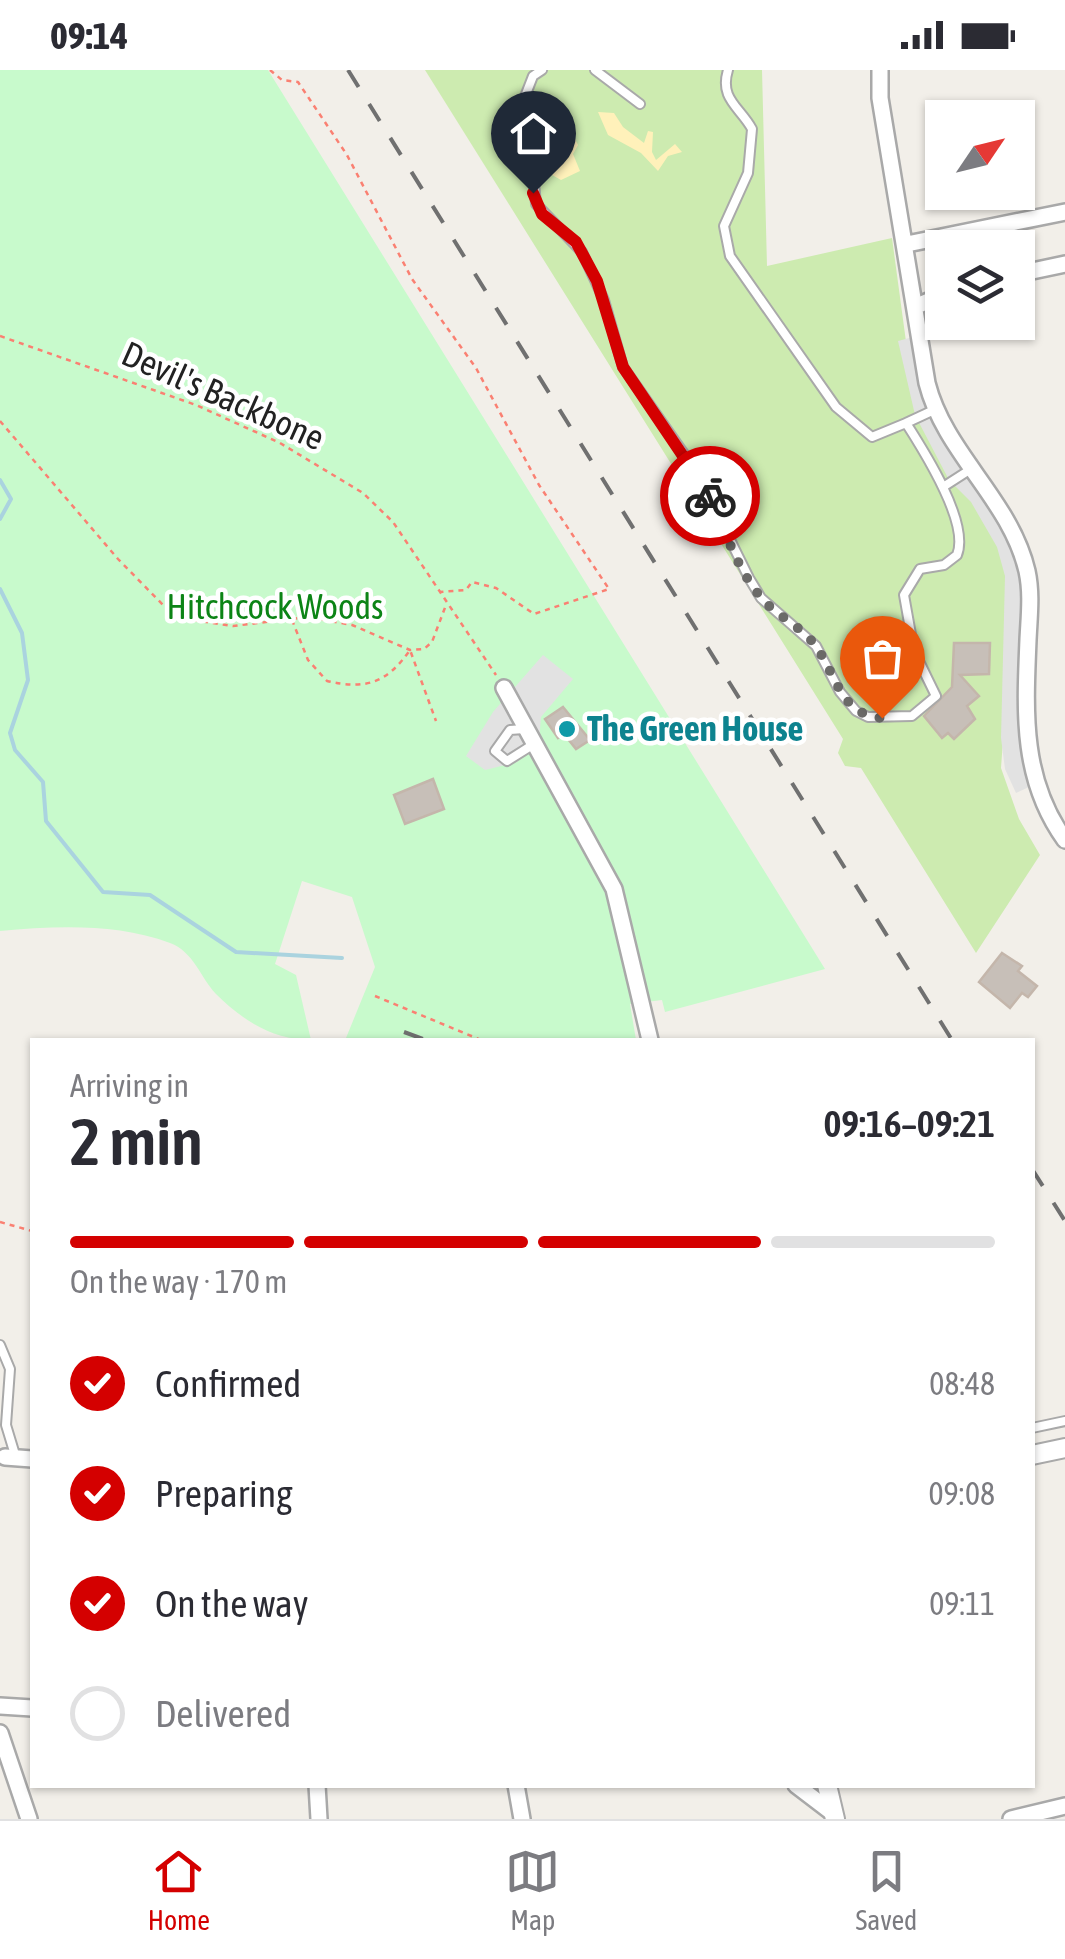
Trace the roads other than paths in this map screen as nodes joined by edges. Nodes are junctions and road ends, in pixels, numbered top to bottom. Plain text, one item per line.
1 (542, 70) edge
2 (595, 70) edge
3 (728, 70) edge
4 (880, 70) edge
5 (640, 104) dead end
6 (1065, 212) edge
7 (998, 226) junction
8 (999, 230) edge
9 (907, 244) junction
10 (1065, 264) edge
11 (1035, 270) edge
12 (925, 303) edge
13 (917, 306) junction
14 (934, 410) junction
15 (906, 423) junction
16 (971, 468) junction
17 (943, 487) junction
18 (504, 688) road end
19 (524, 729) junction
20 (534, 744) junction
21 (1065, 840) edge
22 (650, 1038) edge
23 (0, 1345) edge
24 (1065, 1421) edge
25 (1035, 1427) edge
26 (1065, 1448) edge
27 (1035, 1454) edge
28 (13, 1456) edge
29 (0, 1706) edge
30 (30, 1708) edge
31 (0, 1734) edge
32 (317, 1788) edge
33 (517, 1788) edge
34 (800, 1788) edge
35 (828, 1788) edge
36 (1065, 1806) edge
37 (834, 1816) edge
38 (29, 1819) edge
39 (319, 1819) edge
40 (522, 1819) edge
41 (1011, 1819) edge

1 - 17 lane
2 - 5 lane
3 - 15 lane
4 - 9 street
6 - 7 street
7 - 8 street
7 - 9 street
9 - 13 street
10 - 11 street
12 - 13 street
13 - 14 street
14 - 15 lane
14 - 16 street
15 - 17 lane
16 - 17 lane
16 - 21 street
18 - 19 street
19 - 20 street
19 - 20 lane
20 - 22 street
23 - 28 lane
24 - 25 lane
26 - 27 street
29 - 30 street
31 - 38 street
32 - 39 street
33 - 40 street
34 - 37 street
35 - 37 street
36 - 41 street

